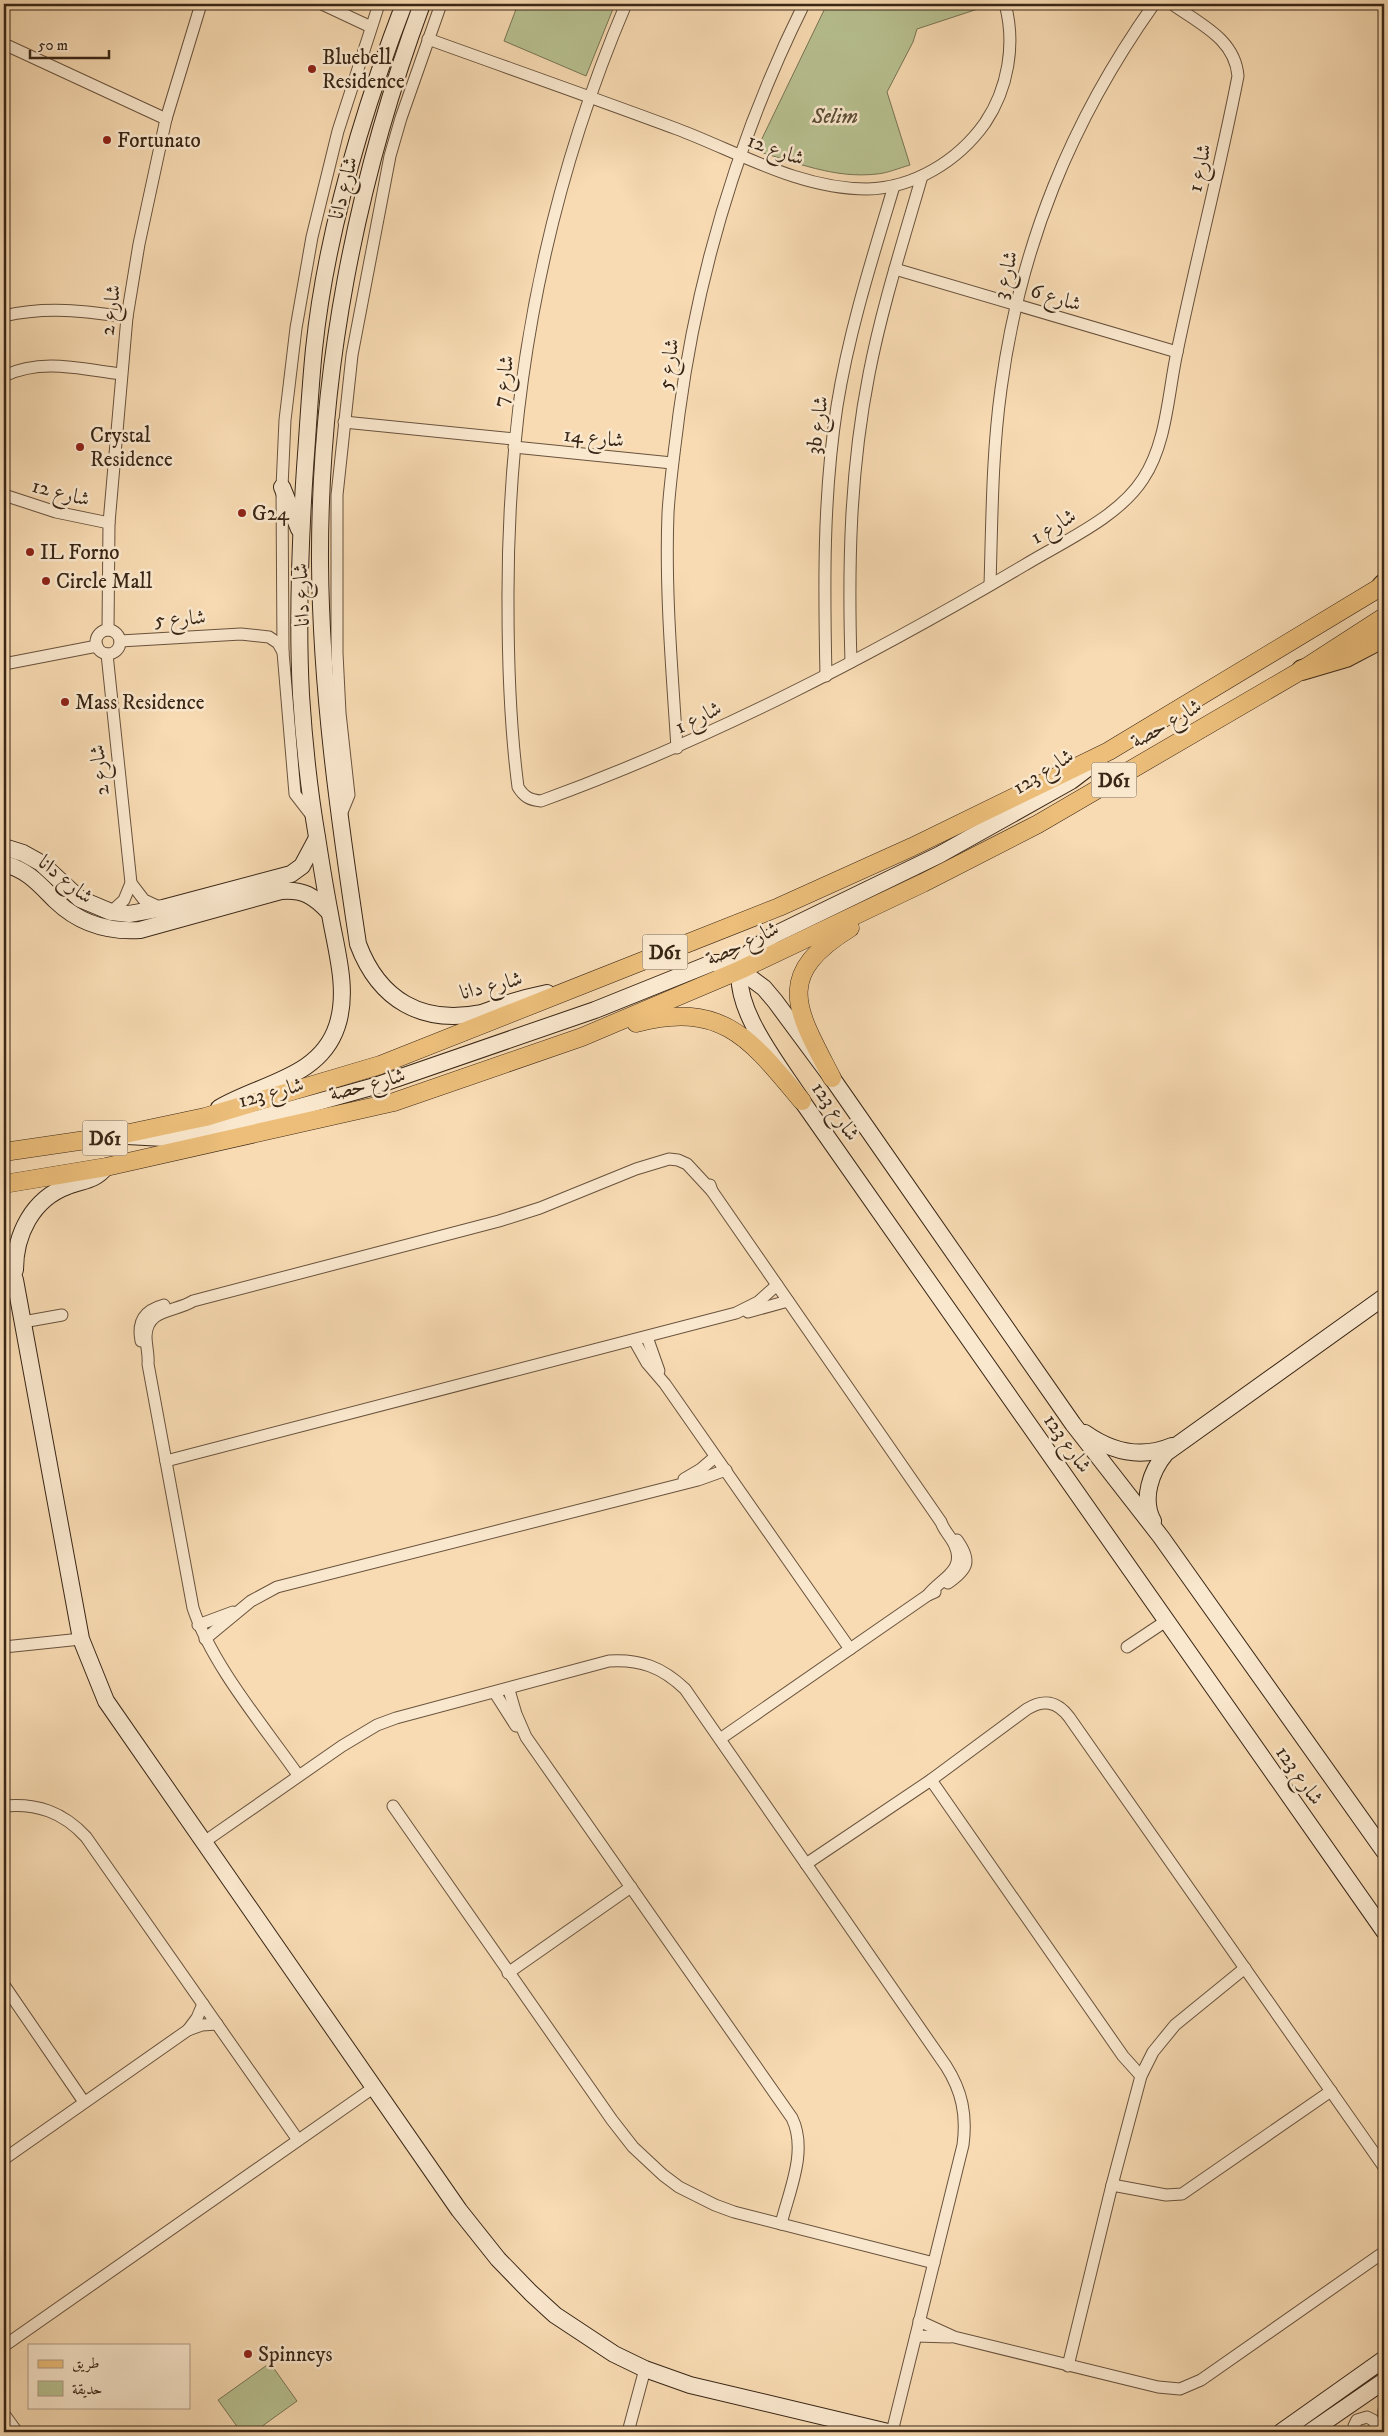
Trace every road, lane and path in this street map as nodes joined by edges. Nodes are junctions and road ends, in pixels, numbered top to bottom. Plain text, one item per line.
1 (201, 4) edge
2 (322, 4) edge
3 (379, 4) edge
4 (398, 4) edge
5 (404, 4) edge
6 (422, 4) edge
7 (441, 4) edge
8 (626, 4) edge
9 (804, 4) edge
10 (1154, 4) edge
11 (1172, 4) edge
12 (1006, 5) edge
13 (371, 27) junction
14 (393, 33) junction
15 (428, 39) junction
16 (4, 44) edge
17 (589, 98) junction
18 (166, 119) junction
19 (740, 156) junction
20 (922, 176) junction
21 (894, 186) junction
22 (895, 269) junction
23 (1017, 305) junction
24 (4, 316) edge
25 (127, 317) junction
26 (1177, 352) junction
27 (121, 374) junction
28 (4, 376) edge
29 (344, 422) junction
30 (514, 443) junction
31 (672, 463) junction
32 (282, 487) junction
33 (4, 495) edge
34 (109, 523) junction
35 (300, 533) junction
36 (990, 585) junction
37 (1384, 585) edge
38 (1384, 616) edge
39 (282, 629) junction
40 (108, 630) junction
41 (298, 632) junction
42 (241, 634) junction
43 (1384, 637) edge
44 (120, 641) junction
45 (97, 646) junction
46 (283, 652) junction
47 (108, 654) junction
48 (851, 662) junction
49 (4, 664) edge
50 (1302, 670) junction
51 (826, 676) junction
52 (331, 732) junction
53 (677, 748) junction
54 (1109, 751) junction
55 (517, 778) joint
56 (314, 818) junction
57 (340, 819) junction
58 (317, 838) junction
59 (4, 847) edge
60 (4, 864) edge
61 (131, 883) junction
62 (923, 883) junction
63 (209, 903) junction
64 (163, 908) junction
65 (111, 912) junction
66 (329, 912) junction
67 (740, 970) junction
68 (572, 990) junction
69 (582, 1038) junction
70 (832, 1078) junction
71 (802, 1101) junction
72 (205, 1117) junction
73 (120, 1135) junction
74 (4, 1152) edge
75 (106, 1167) junction
76 (4, 1184) edge
77 (4, 1250) edge
78 (15, 1280) junction
79 (777, 1286) junction
80 (1384, 1297) edge
81 (788, 1300) junction
82 (736, 1313) junction
83 (62, 1315) dead end
84 (23, 1322) junction
85 (648, 1336) junction
86 (634, 1340) junction
87 (665, 1384) junction
88 (1073, 1424) junction
89 (1174, 1445) junction
90 (715, 1457) junction
91 (166, 1461) junction
92 (726, 1470) junction
93 (671, 1485) junction
94 (1161, 1537) junction
95 (239, 1609) junction
96 (1166, 1621) junction
97 (198, 1625) junction
98 (80, 1638) junction
99 (205, 1639) junction
100 (4, 1647) edge
101 (1126, 1647) dead end
102 (850, 1649) junction
103 (509, 1690) junction
104 (495, 1693) junction
105 (526, 1737) junction
106 (720, 1739) junction
107 (298, 1775) junction
108 (931, 1780) junction
109 (4, 1806) edge
110 (393, 1806) dead end
111 (204, 1842) junction
112 (1384, 1851) edge
113 (806, 1864) junction
114 (631, 1887) junction
115 (1384, 1931) edge
116 (1245, 1968) junction
117 (508, 1973) junction
118 (4, 1984) edge
119 (203, 2004) junction
120 (217, 2024) junction
121 (188, 2030) junction
122 (1144, 2071) junction
123 (373, 2088) junction
124 (1331, 2091) junction
125 (84, 2102) junction
126 (298, 2140) junction
127 (4, 2159) edge
128 (1384, 2167) edge
129 (1112, 2185) junction
130 (781, 2224) junction
131 (1384, 2252) edge
132 (934, 2263) junction
133 (920, 2321) junction
134 (916, 2336) junction
135 (954, 2337) junction
136 (4, 2346) edge
137 (1384, 2359) edge
138 (1068, 2366) junction
139 (645, 2369) junction
140 (1384, 2381) edge
141 (1384, 2410) edge
142 (4, 2414) edge
143 (17, 2432) edge
144 (628, 2432) edge
145 (888, 2432) edge
146 (892, 2432) edge
147 (1281, 2432) edge
148 (1310, 2432) edge
149 (1356, 2432) edge
150 (1382, 2432) edge

1 - 18 street, شارع 2
2 - 13 street
3 - 13 street
4 - 14 street
5 - 14 street, شارع دانا
6 - 52 street, شارع دانا
7 - 15 street
8 - 17 street, شارع 7
9 - 19 street, شارع 5
10 - 23 street, شارع 3
11 - 26 street, شارع 1
12 - 20 street, شارع 12
13 - 32 street
14 - 35 street, شارع دانا
15 - 17 street, شارع 12
15 - 29 street
16 - 18 street
17 - 19 street, شارع 12
17 - 30 street, شارع 7
18 - 25 street, شارع 2
19 - 21 street, شارع 12
19 - 31 street, شارع 5
20 - 21 street, شارع 12
20 - 22 street, 3b شارع
21 - 51 street, 3b شارع
22 - 23 street, شارع 6
22 - 48 street, 3b شارع
23 - 26 street, شارع 6
23 - 36 street, شارع 3
24 - 25 street
25 - 27 street, شارع 2
26 - 36 street, شارع 1
27 - 28 street
27 - 34 street, شارع 2
29 - 30 street, شارع 14
29 - 57 street
30 - 31 street, شارع 14
30 - 55 street, شارع 7
31 - 53 street, شارع 5
32 - 35 street
32 - 39 street
33 - 34 street, شارع 12
34 - 40 street, شارع 2
35 - 41 street, شارع دانا
36 - 48 street, شارع 1
37 - 54 main road, شارع حصة / D61
38 - 50 main road, شارع حصة / D61
39 - 41 street, شارع 5
39 - 42 street, شارع 5
39 - 46 street
40 - 44 street
40 - 45 street
41 - 52 street
41 - 56 street, شارع دانا
42 - 44 street, شارع 5
42 - 46 street, شارع 5
43 - 50 highway
44 - 47 street
45 - 47 street
45 - 49 street
46 - 56 street
47 - 61 street, شارع 2
48 - 51 street, شارع 1
50 - 62 main road, شارع حصة / D61
51 - 53 street, شارع 1
52 - 57 street, شارع دانا
53 - 55 street, شارع 1
54 - 67 street, شارع 123
54 - 68 main road, شارع حصة / D61
56 - 58 street, شارع دانا
57 - 68 street, شارع دانا
58 - 63 street, شارع دانا
58 - 66 street, شارع دانا
59 - 65 street, شارع دانا
60 - 63 street, شارع دانا
61 - 64 street
61 - 65 street
62 - 67 main road, شارع حصة / D61
62 - 70 main road
63 - 64 street, شارع دانا
63 - 66 street, شارع دانا
64 - 65 street, شارع دانا
66 - 72 street, شارع دانا
67 - 69 main road, شارع حصة / D61
67 - 70 street, شارع 123
67 - 71 street, شارع 123
67 - 73 street, شارع 123
68 - 72 main road, شارع حصة / D61
69 - 71 main road
69 - 75 main road, شارع حصة / D61
70 - 88 street, شارع 123
71 - 96 street, شارع 123
72 - 73 main road, شارع حصة / D61
73 - 74 main road, شارع حصة / D61
75 - 76 main road, شارع حصة / D61
75 - 78 street
77 - 78 street
78 - 84 street
79 - 81 street
79 - 82 street
79 - 91 street
80 - 89 street
81 - 82 street
81 - 102 street
82 - 85 street
83 - 84 street
84 - 98 street
85 - 86 street
85 - 87 street
86 - 87 street
86 - 91 street
87 - 90 street
88 - 89 street
88 - 94 street, شارع 123
89 - 94 street
90 - 92 street
90 - 93 street
91 - 97 street
92 - 93 street
92 - 102 street
93 - 95 street
94 - 112 street, شارع 123
95 - 97 street
95 - 99 street
96 - 101 street
96 - 115 street, شارع 123
97 - 99 street
98 - 100 street
98 - 111 street
99 - 107 street
102 - 106 street
103 - 104 street
103 - 105 street
103 - 106 street
104 - 105 street
104 - 107 street
105 - 114 street
106 - 113 street
107 - 111 street
108 - 113 street
108 - 116 street
108 - 122 street
109 - 119 street
110 - 117 street
111 - 123 street
113 - 132 street
114 - 117 street
114 - 130 street
116 - 122 street
116 - 124 street
117 - 130 street
118 - 125 street
119 - 120 street
119 - 121 street
120 - 121 street
120 - 126 street
121 - 125 street
122 - 129 street
123 - 126 street
123 - 139 street
124 - 128 street
124 - 129 street
125 - 127 street
126 - 136 street
129 - 138 street
130 - 132 street
131 - 138 street
132 - 133 street
133 - 134 street
133 - 135 street
134 - 135 street
134 - 146 street
135 - 138 street
137 - 147 street
139 - 144 street
139 - 145 street
140 - 148 street
141 - 150 street
142 - 143 street
149 - 150 street

